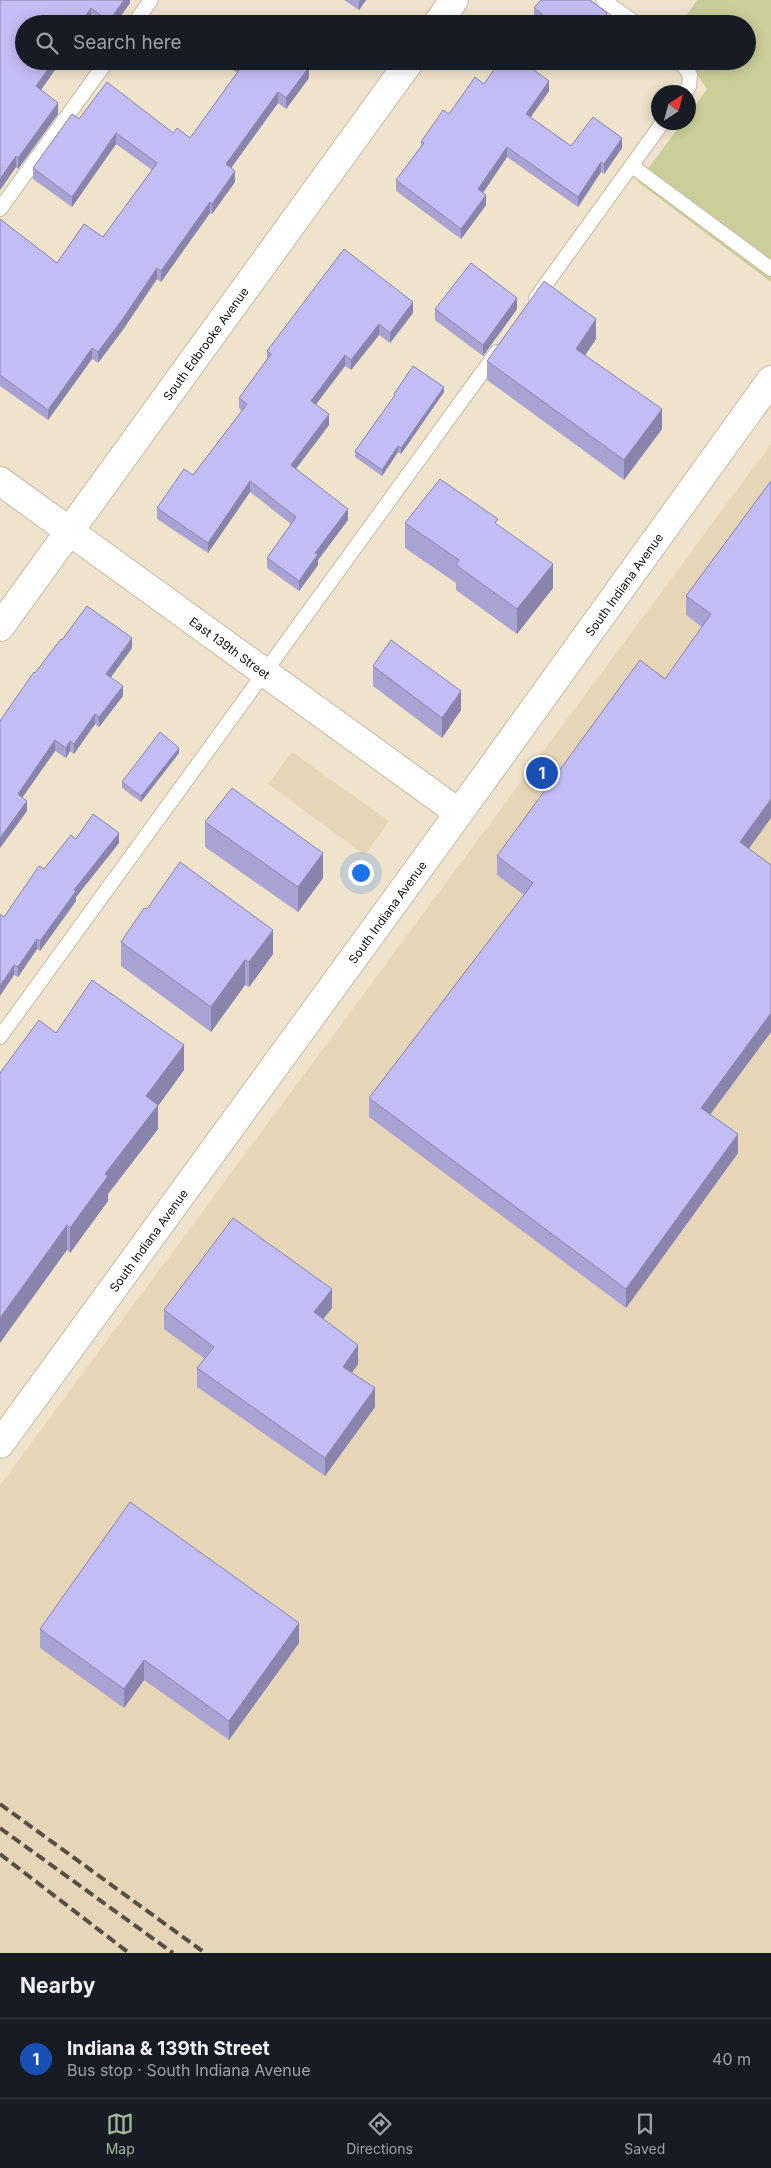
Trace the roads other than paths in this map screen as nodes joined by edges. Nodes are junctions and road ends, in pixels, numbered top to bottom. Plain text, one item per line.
1 (151, 0) edge
2 (454, 0) edge
3 (603, 0) edge
4 (140, 15) edge
5 (443, 15) edge
6 (624, 15) edge
7 (100, 70) edge
8 (403, 70) edge
9 (686, 70) edge
10 (689, 85) edge
11 (657, 130) edge
12 (632, 166) junction
13 (0, 208) edge
14 (771, 269) edge
15 (527, 310) edge
16 (504, 341) edge
17 (771, 380) edge
18 (0, 481) edge
19 (69, 532) junction
20 (0, 627) edge
21 (264, 672) junction
22 (460, 813) junction
23 (0, 1037) edge
24 (0, 1444) edge

1 - 4 lane
2 - 5 street
3 - 6 lane
7 - 13 lane
8 - 19 street, South Edbrooke Avenue
9 - 10 lane
11 - 12 lane
12 - 14 lane
12 - 15 lane
16 - 21 lane
17 - 22 street, South Indiana Avenue
18 - 19 street, East 139th Street
19 - 20 street, South Edbrooke Avenue
19 - 21 street, East 139th Street
21 - 22 street, East 139th Street
21 - 23 lane
22 - 24 street, South Indiana Avenue

